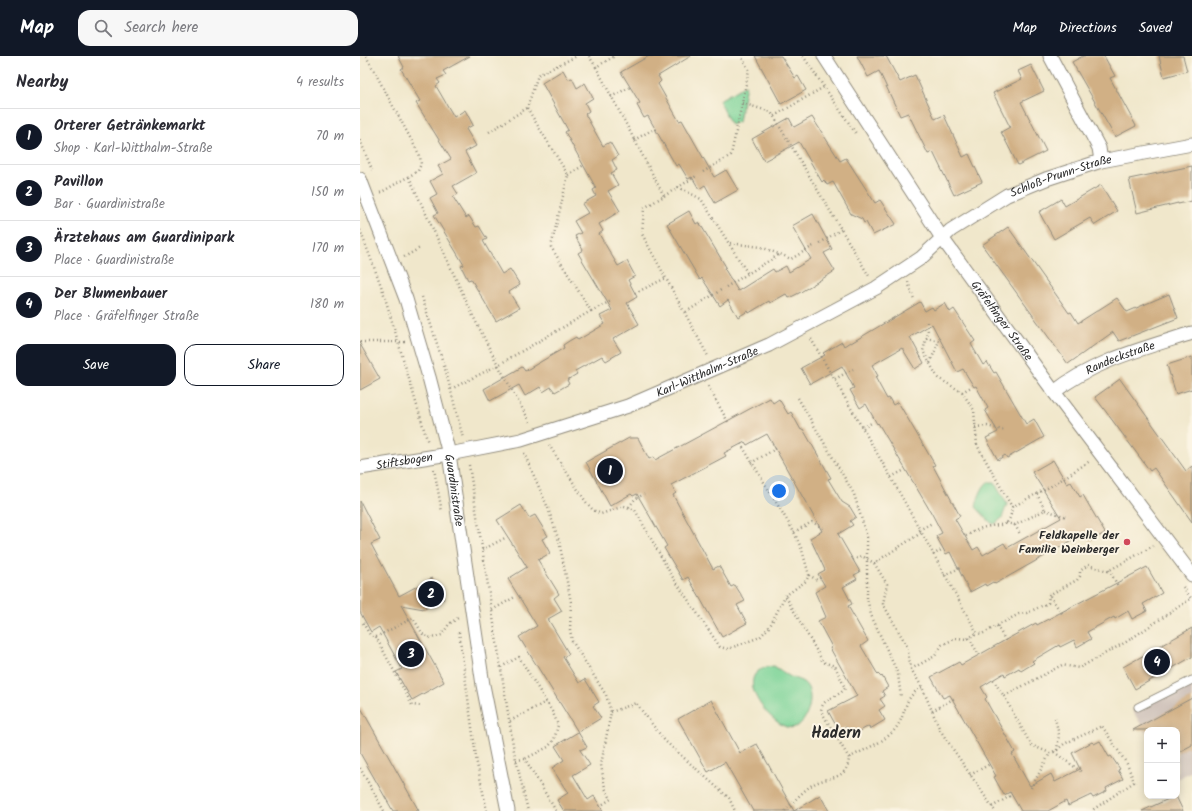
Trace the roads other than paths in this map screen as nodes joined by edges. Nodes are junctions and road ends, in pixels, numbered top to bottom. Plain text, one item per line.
1 (824, 56) edge
2 (1050, 56) edge
3 (1192, 144) edge
4 (1101, 161) junction
5 (360, 179) edge
6 (942, 238) junction
7 (1192, 333) edge
8 (1054, 392) junction
9 (449, 454) junction
10 (360, 468) edge
11 (1192, 575) edge
12 (1192, 680) edge
13 (1138, 707) dead end
14 (508, 811) edge

1 - 6 street, Gräfelfinger Straße
2 - 4 street
3 - 4 street, Schloß-Prunn-Straße
4 - 6 street, Schloß-Prunn-Straße
5 - 9 street, Guardinistraße
6 - 8 street, Gräfelfinger Straße
6 - 9 street, Karl-Witthalm-Straße
7 - 8 street, Randeckstraße
8 - 11 street, Gräfelfinger Straße
9 - 10 street, Stiftsbogen
9 - 14 street, Guardinistraße
12 - 13 lane

